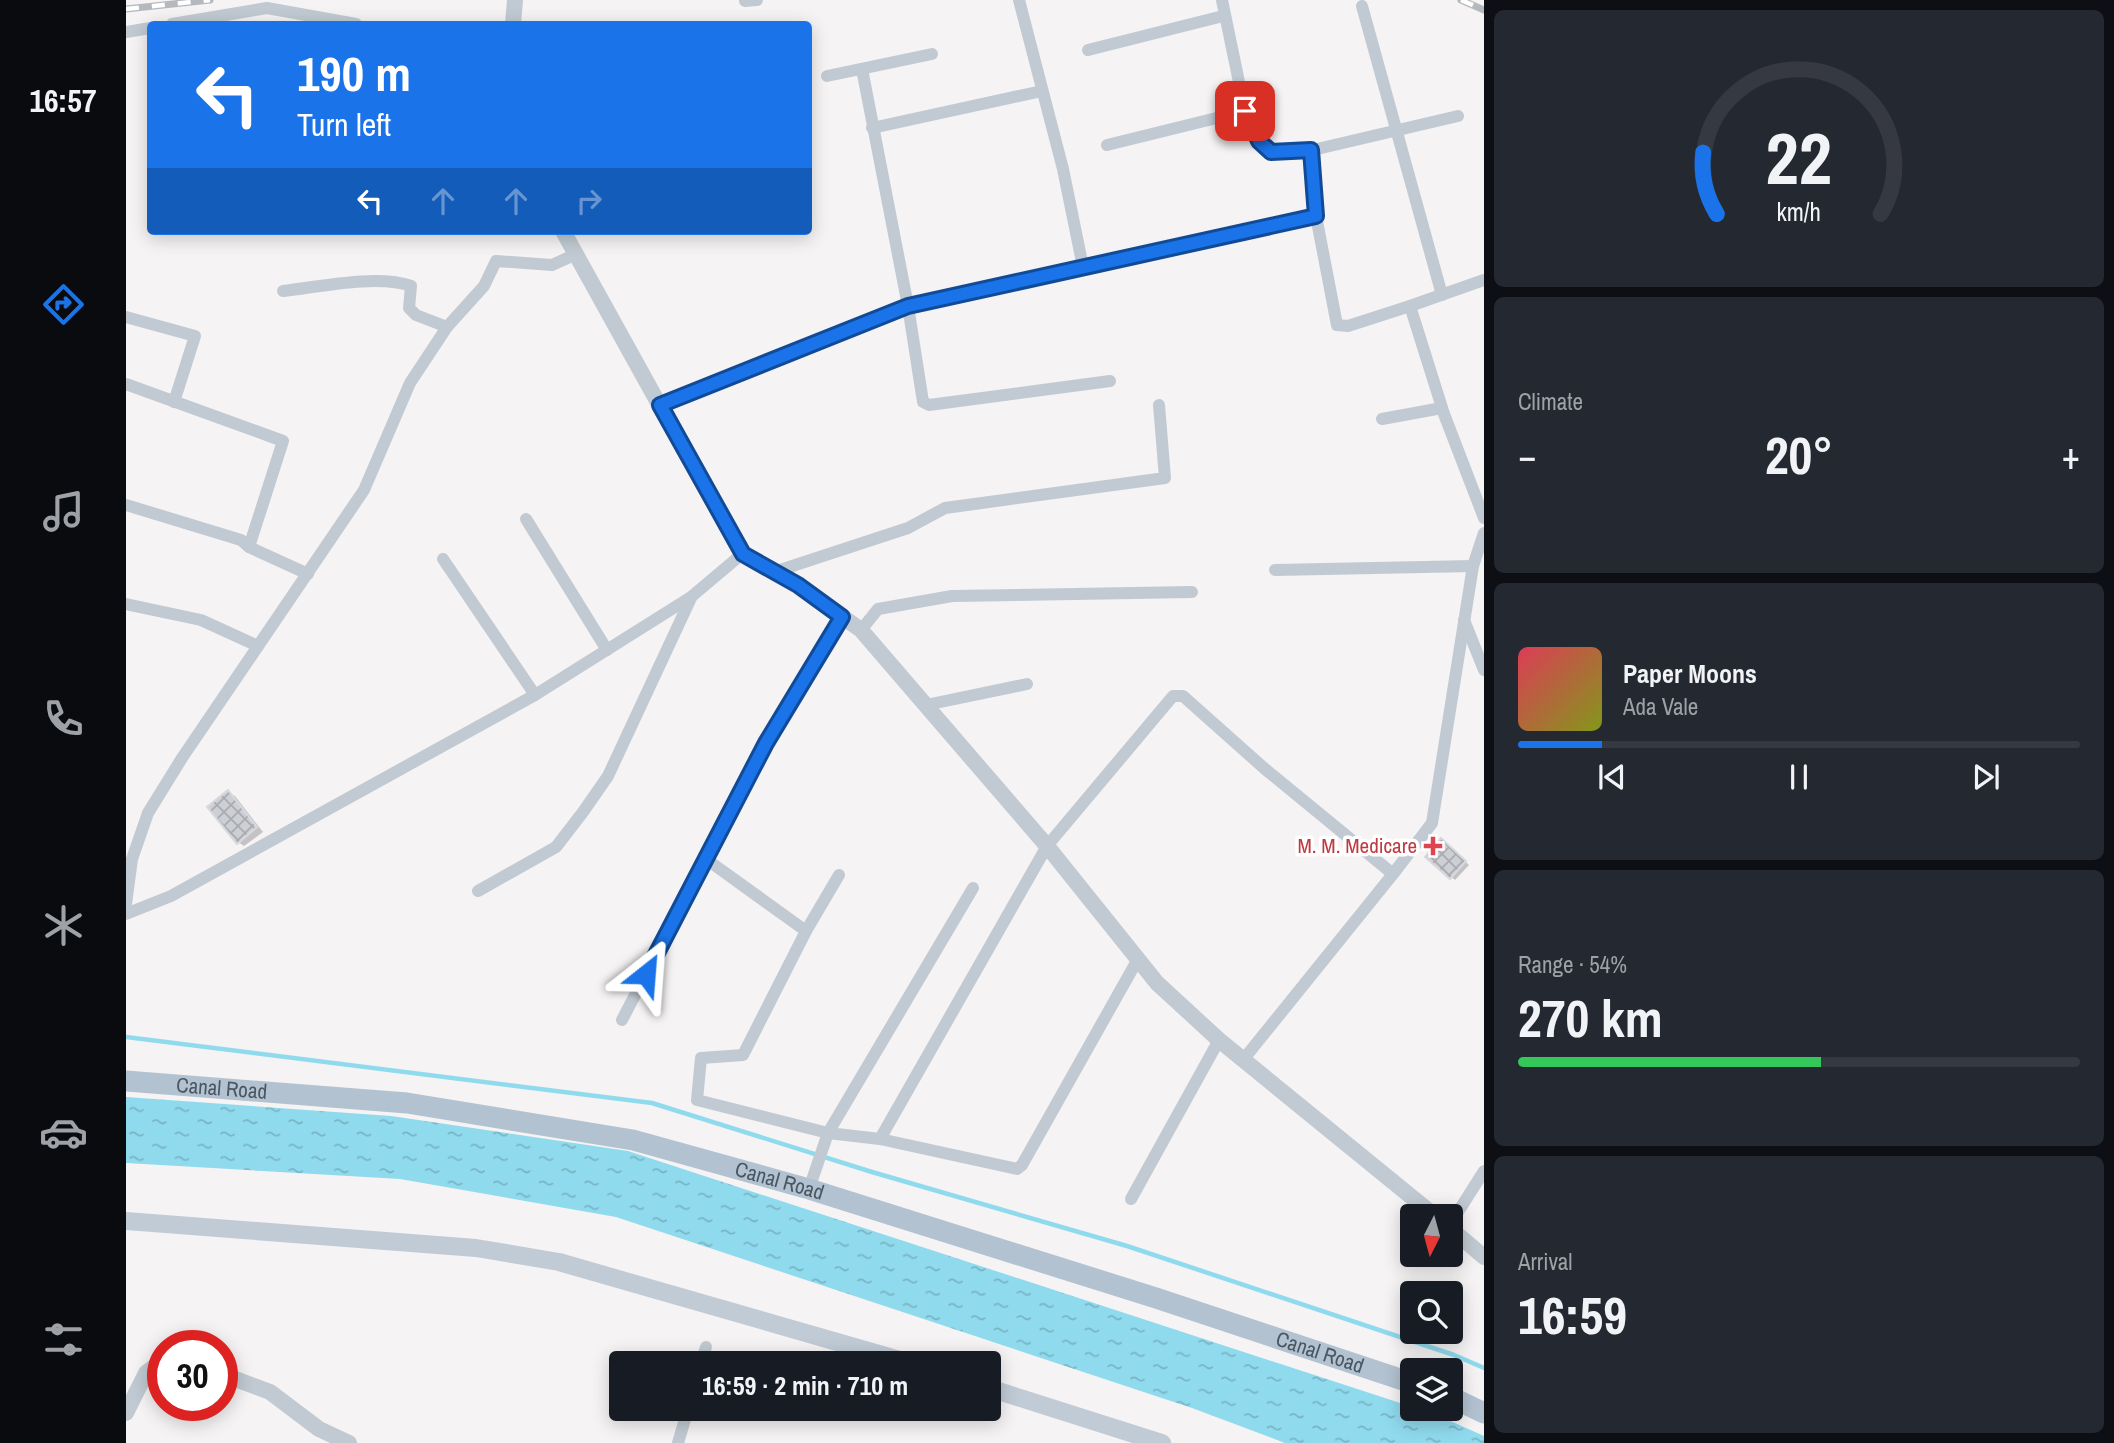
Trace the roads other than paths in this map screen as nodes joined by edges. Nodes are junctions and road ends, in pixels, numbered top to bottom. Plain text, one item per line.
1 (515, 0) edge
2 (1019, 0) edge
3 (1222, 0) edge
4 (1362, 6) dead end
5 (1223, 16) junction
6 (190, 21) edge
7 (339, 21) edge
8 (513, 21) edge
9 (147, 28) edge
10 (126, 32) edge
11 (1088, 50) dead end
12 (932, 54) dead end
13 (862, 69) junction
14 (827, 76) dead end
15 (1042, 91) junction
16 (1245, 111) junction
17 (1458, 116) dead end
18 (872, 128) junction
19 (1395, 130) junction
20 (1107, 145) dead end
21 (1311, 150) junction
22 (1316, 216) junction
23 (565, 235) edge
24 (574, 255) junction
25 (1083, 267) junction
26 (1484, 280) edge
27 (283, 291) dead end
28 (1442, 295) junction
29 (908, 306) junction
30 (1410, 306) junction
31 (126, 317) edge
32 (447, 327) junction
33 (1110, 381) dead end
34 (126, 384) edge
35 (174, 402) junction
36 (660, 405) junction
37 (1159, 405) dead end
38 (1442, 408) junction
39 (1382, 419) dead end
40 (126, 505) edge
41 (1484, 518) edge
42 (526, 519) dead end
43 (1484, 533) edge
44 (249, 547) junction
45 (743, 554) junction
46 (443, 559) dead end
47 (1473, 566) junction
48 (1275, 570) dead end
49 (774, 572) junction
50 (308, 574) junction
51 (1192, 592) dead end
52 (691, 597) junction
53 (126, 604) edge
54 (842, 617) junction
55 (1464, 620) junction
56 (861, 631) junction
57 (258, 646) junction
58 (607, 650) junction
59 (1484, 670) edge
60 (1027, 684) dead end
61 (535, 695) junction
62 (926, 705) junction
63 (1047, 845) junction
64 (706, 859) junction
65 (1393, 874) junction
66 (839, 875) dead end
67 (973, 888) dead end
68 (478, 891) dead end
69 (126, 904) edge
70 (126, 914) edge
71 (806, 931) junction
72 (1138, 959) junction
73 (622, 1020) dead end
74 (1219, 1040) junction
75 (1243, 1060) junction
76 (126, 1081) edge
77 (828, 1133) junction
78 (880, 1139) junction
79 (1484, 1171) edge
80 (809, 1189) junction
81 (1131, 1199) dead end
82 (1420, 1204) edge
83 (1463, 1204) edge
84 (126, 1221) edge
85 (1463, 1240) edge
86 (1484, 1257) edge
87 (706, 1347) dead end
88 (705, 1351) edge
89 (868, 1351) edge
90 (147, 1372) edge
91 (1400, 1379) edge
92 (238, 1380) edge
93 (1001, 1392) edge
94 (1463, 1403) edge
95 (126, 1413) edge
96 (1484, 1413) edge
97 (684, 1421) edge
98 (349, 1443) edge
99 (678, 1443) edge
100 (1162, 1443) edge

1 - 8 street
2 - 15 street
3 - 5 street
4 - 19 street
5 - 11 street
5 - 16 street
6 - 7 street
9 - 10 street
12 - 13 street
13 - 14 street
13 - 18 street
15 - 18 street
15 - 25 street
16 - 20 street
16 - 21 street
17 - 19 street
18 - 29 street
19 - 21 street
19 - 28 street
21 - 22 street
22 - 25 street
22 - 30 street
23 - 24 street
24 - 32 street
24 - 36 street
25 - 29 street
26 - 28 street
27 - 32 street
28 - 30 street
29 - 33 street
29 - 36 street
30 - 38 street
31 - 35 street
32 - 50 street
34 - 35 street
35 - 44 street
36 - 45 street
37 - 49 street
38 - 39 street
38 - 41 street
40 - 44 street
42 - 58 street
43 - 47 street
44 - 50 street
45 - 49 street
45 - 52 street
46 - 61 street
47 - 48 street
47 - 55 street
49 - 54 street
50 - 57 street
51 - 56 street
52 - 58 street
52 - 68 street
53 - 57 street
54 - 56 street
54 - 64 street
55 - 59 street
55 - 65 street
56 - 62 street
57 - 69 street
58 - 61 street
60 - 62 street
61 - 70 street
62 - 63 street
63 - 65 street
63 - 72 street
63 - 78 street
64 - 71 street
64 - 73 street
65 - 75 street
66 - 71 street
67 - 77 street
71 - 77 street
72 - 74 street
72 - 78 street
74 - 75 street
74 - 81 street
75 - 82 street
76 - 80 main road, Canal Road
77 - 78 street
77 - 80 street
79 - 83 street
80 - 91 main road, Canal Road
84 - 89 main road
85 - 86 street
87 - 88 street
90 - 95 street
92 - 98 street
93 - 100 main road
94 - 96 main road
97 - 99 street

